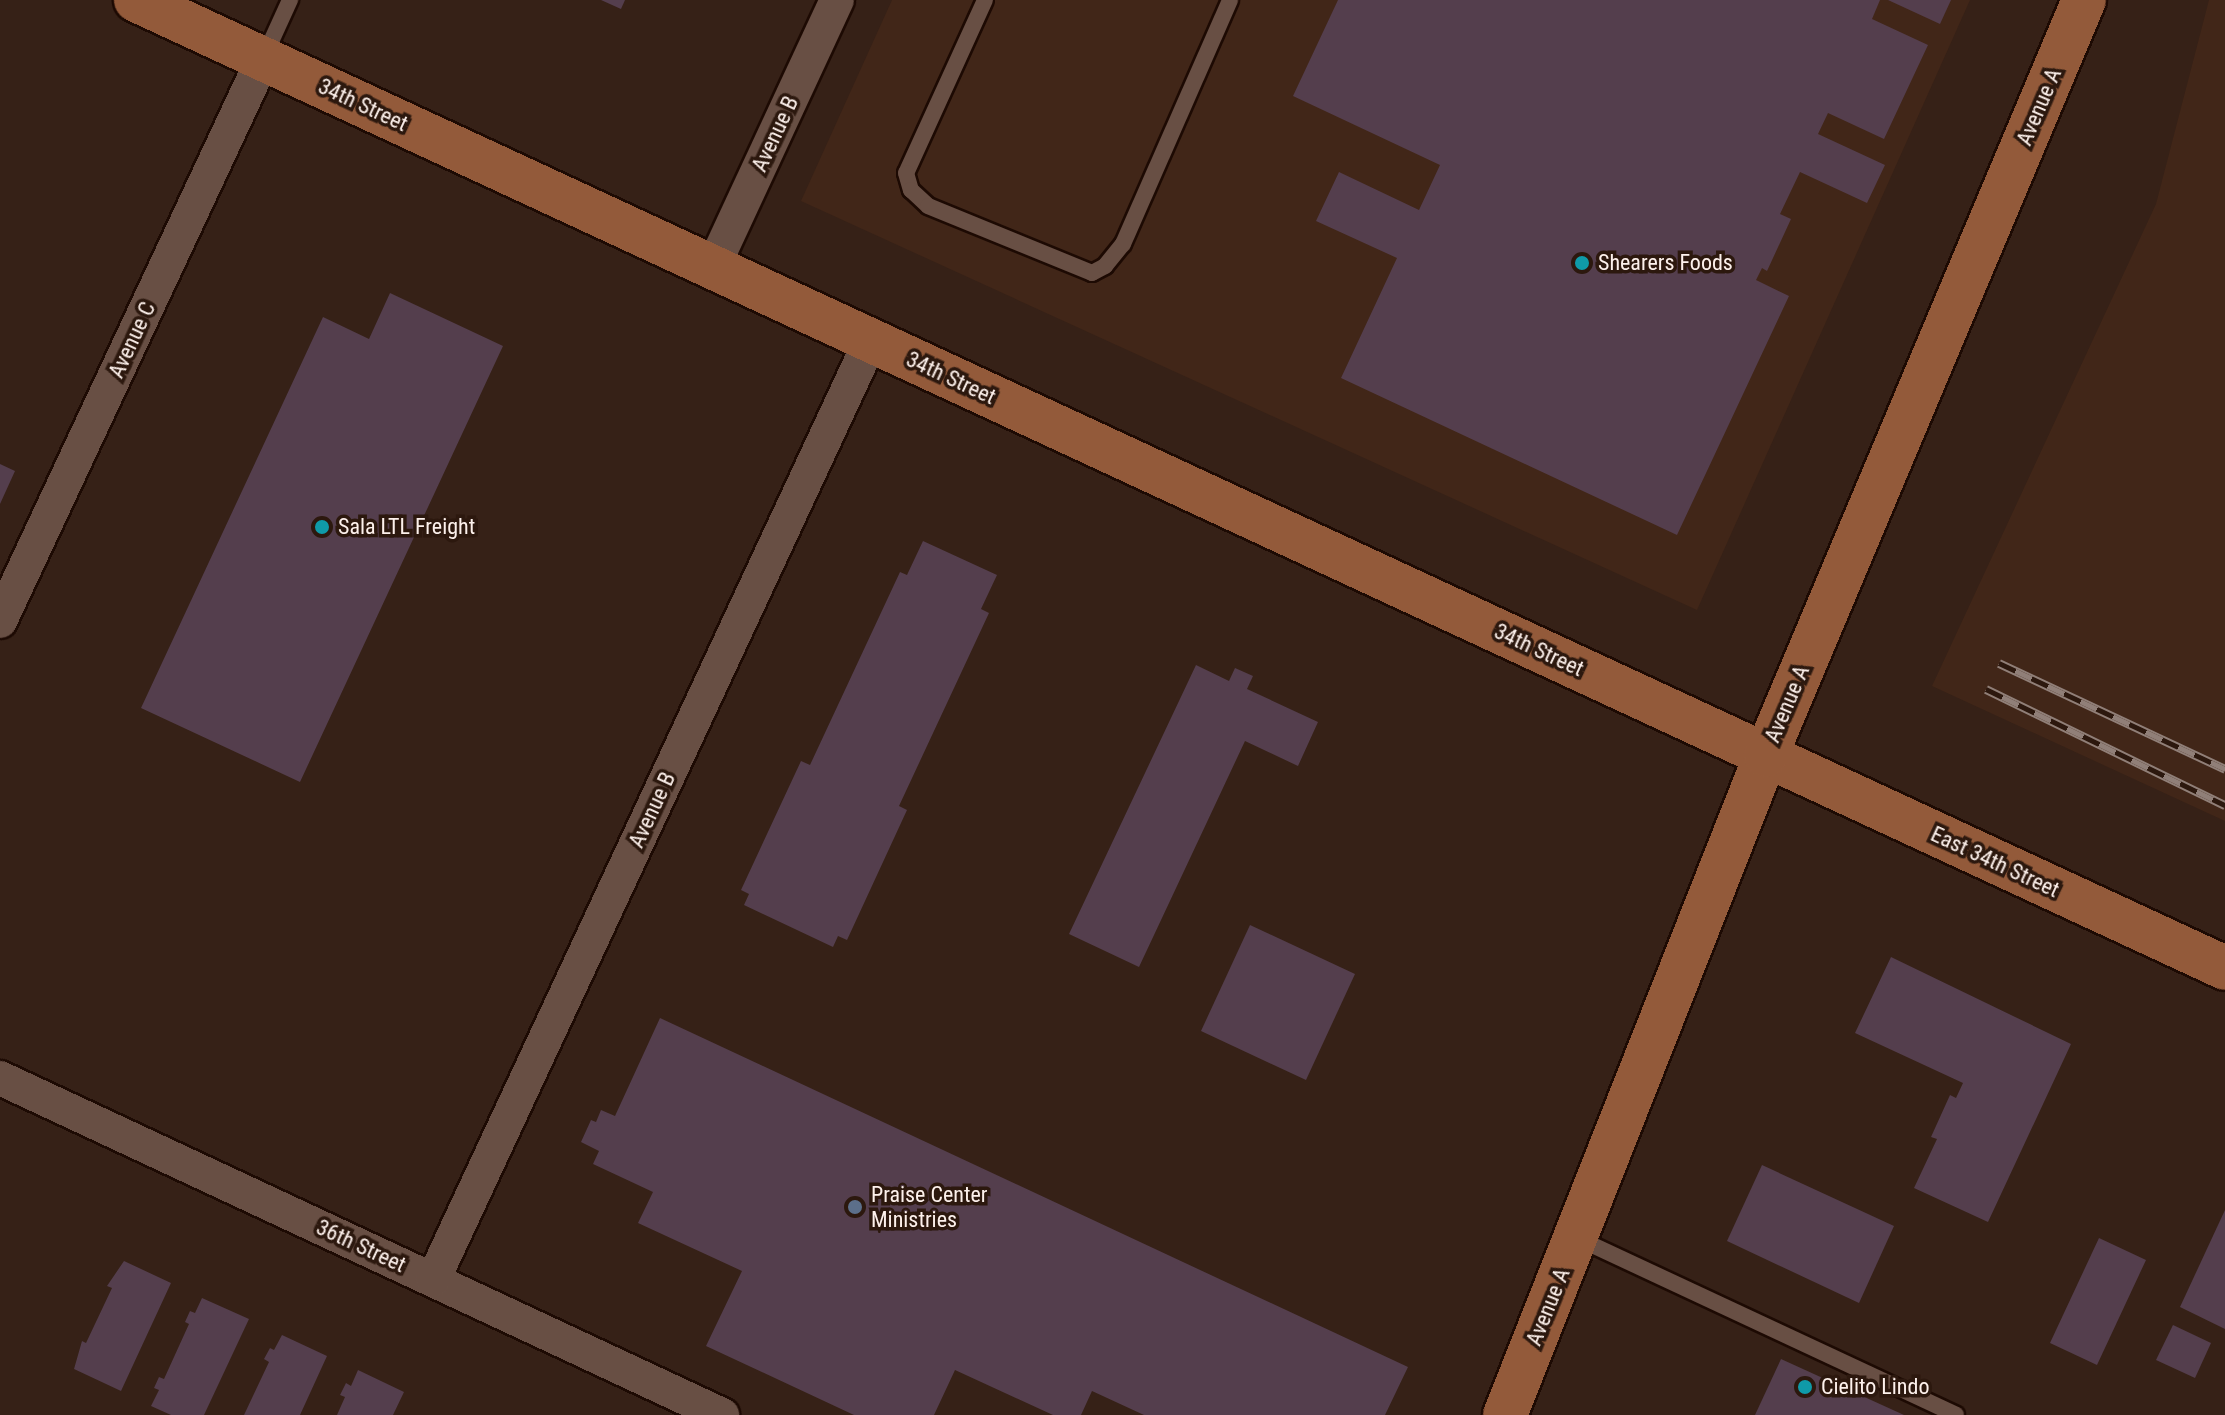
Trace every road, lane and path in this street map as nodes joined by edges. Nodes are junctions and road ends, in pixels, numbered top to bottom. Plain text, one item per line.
1 (136, 0) edge
2 (290, 0) edge
3 (837, 0) edge
4 (985, 0) edge
5 (1230, 0) edge
6 (2084, 0) edge
7 (263, 59) junction
8 (713, 267) junction
9 (871, 340) junction
10 (0, 621) edge
11 (1766, 755) junction
12 (2225, 968) edge
13 (0, 1078) edge
14 (1576, 1237) junction
15 (433, 1280) junction
16 (722, 1415) edge
17 (1505, 1415) edge
18 (1956, 1415) edge

1 - 7 main road, 34th Street
2 - 7 lane
3 - 8 street, Avenue B
4 - 5 lane
6 - 11 main road, Avenue A
7 - 8 main road, 34th Street
7 - 10 street, Avenue C
8 - 9 main road, 34th Street
9 - 11 main road, 34th Street
9 - 15 street, Avenue B
11 - 12 main road, East 34th Street
11 - 14 main road, Avenue A
13 - 15 street, 36th Street
14 - 17 main road, Avenue A
14 - 18 lane
15 - 16 street, 36th Street

